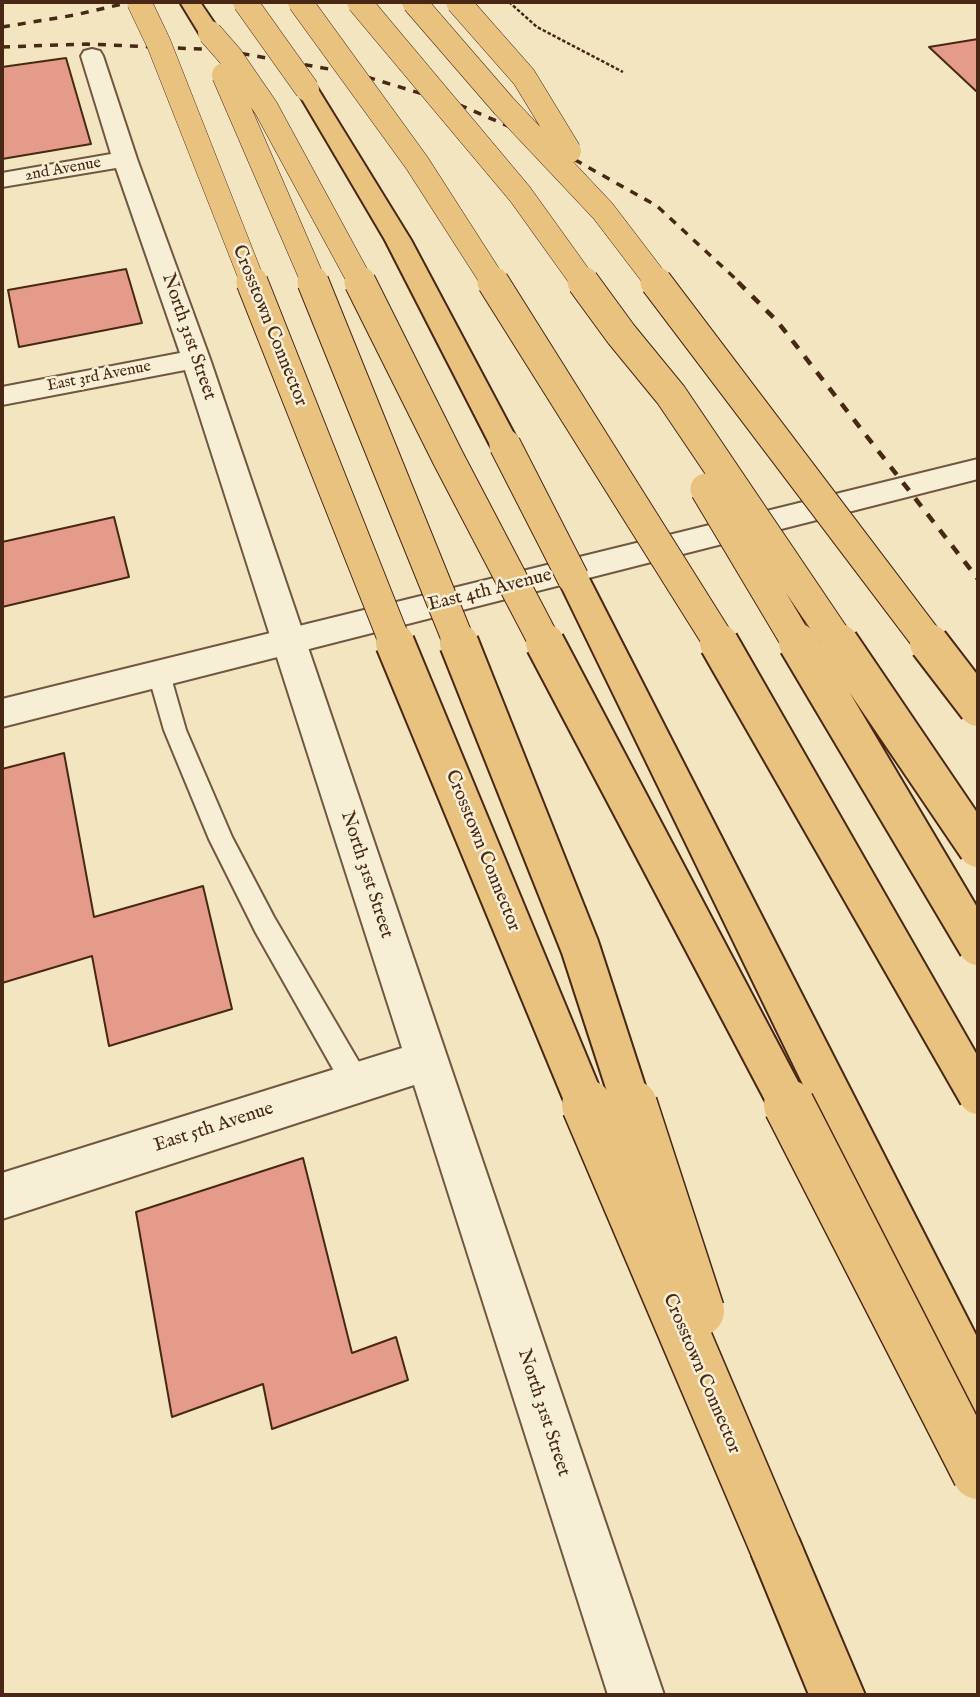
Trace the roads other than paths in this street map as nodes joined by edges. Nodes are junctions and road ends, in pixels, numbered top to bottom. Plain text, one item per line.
1 (139, 2) edge
2 (190, 2) edge
3 (245, 2) edge
4 (300, 2) edge
5 (359, 2) edge
6 (414, 2) edge
7 (458, 2) edge
8 (210, 33) junction
9 (92, 55) dead end
10 (125, 159) junction
11 (2, 180) edge
12 (603, 211) junction
13 (621, 334) junction
14 (196, 359) junction
15 (2, 396) edge
16 (978, 469) edge
17 (290, 641) junction
18 (159, 674) junction
19 (978, 707) edge
20 (2, 713) edge
21 (978, 848) edge
22 (978, 946) edge
23 (427, 1060) junction
24 (356, 1083) junction
25 (978, 1095) edge
26 (2, 1196) edge
27 (978, 1390) edge
28 (978, 1474) edge
29 (779, 1556) junction
30 (636, 1695) edge
31 (837, 1695) edge

1 - 29 highway, Crosstown Connector, bridge
2 - 8 highway
3 - 27 highway, bridge
4 - 25 highway, bridge
5 - 13 highway, bridge
6 - 12 highway, bridge
7 - 12 highway, bridge
8 - 28 highway, bridge
8 - 29 highway, bridge
9 - 10 street, North 31st Street
10 - 11 street, 2nd Avenue
10 - 14 street, North 31st Street
12 - 19 highway, bridge
13 - 21 highway, bridge
13 - 22 highway, bridge
14 - 15 street, East 3rd Avenue
14 - 17 street, North 31st Street
16 - 17 street, East 4th Avenue
17 - 18 street, East 4th Avenue
17 - 23 street, North 31st Street
18 - 20 street, East 4th Avenue
18 - 24 lane
23 - 24 street, East 5th Avenue
23 - 30 street, North 31st Street
24 - 26 street, East 5th Avenue
29 - 31 highway, Crosstown Connector

